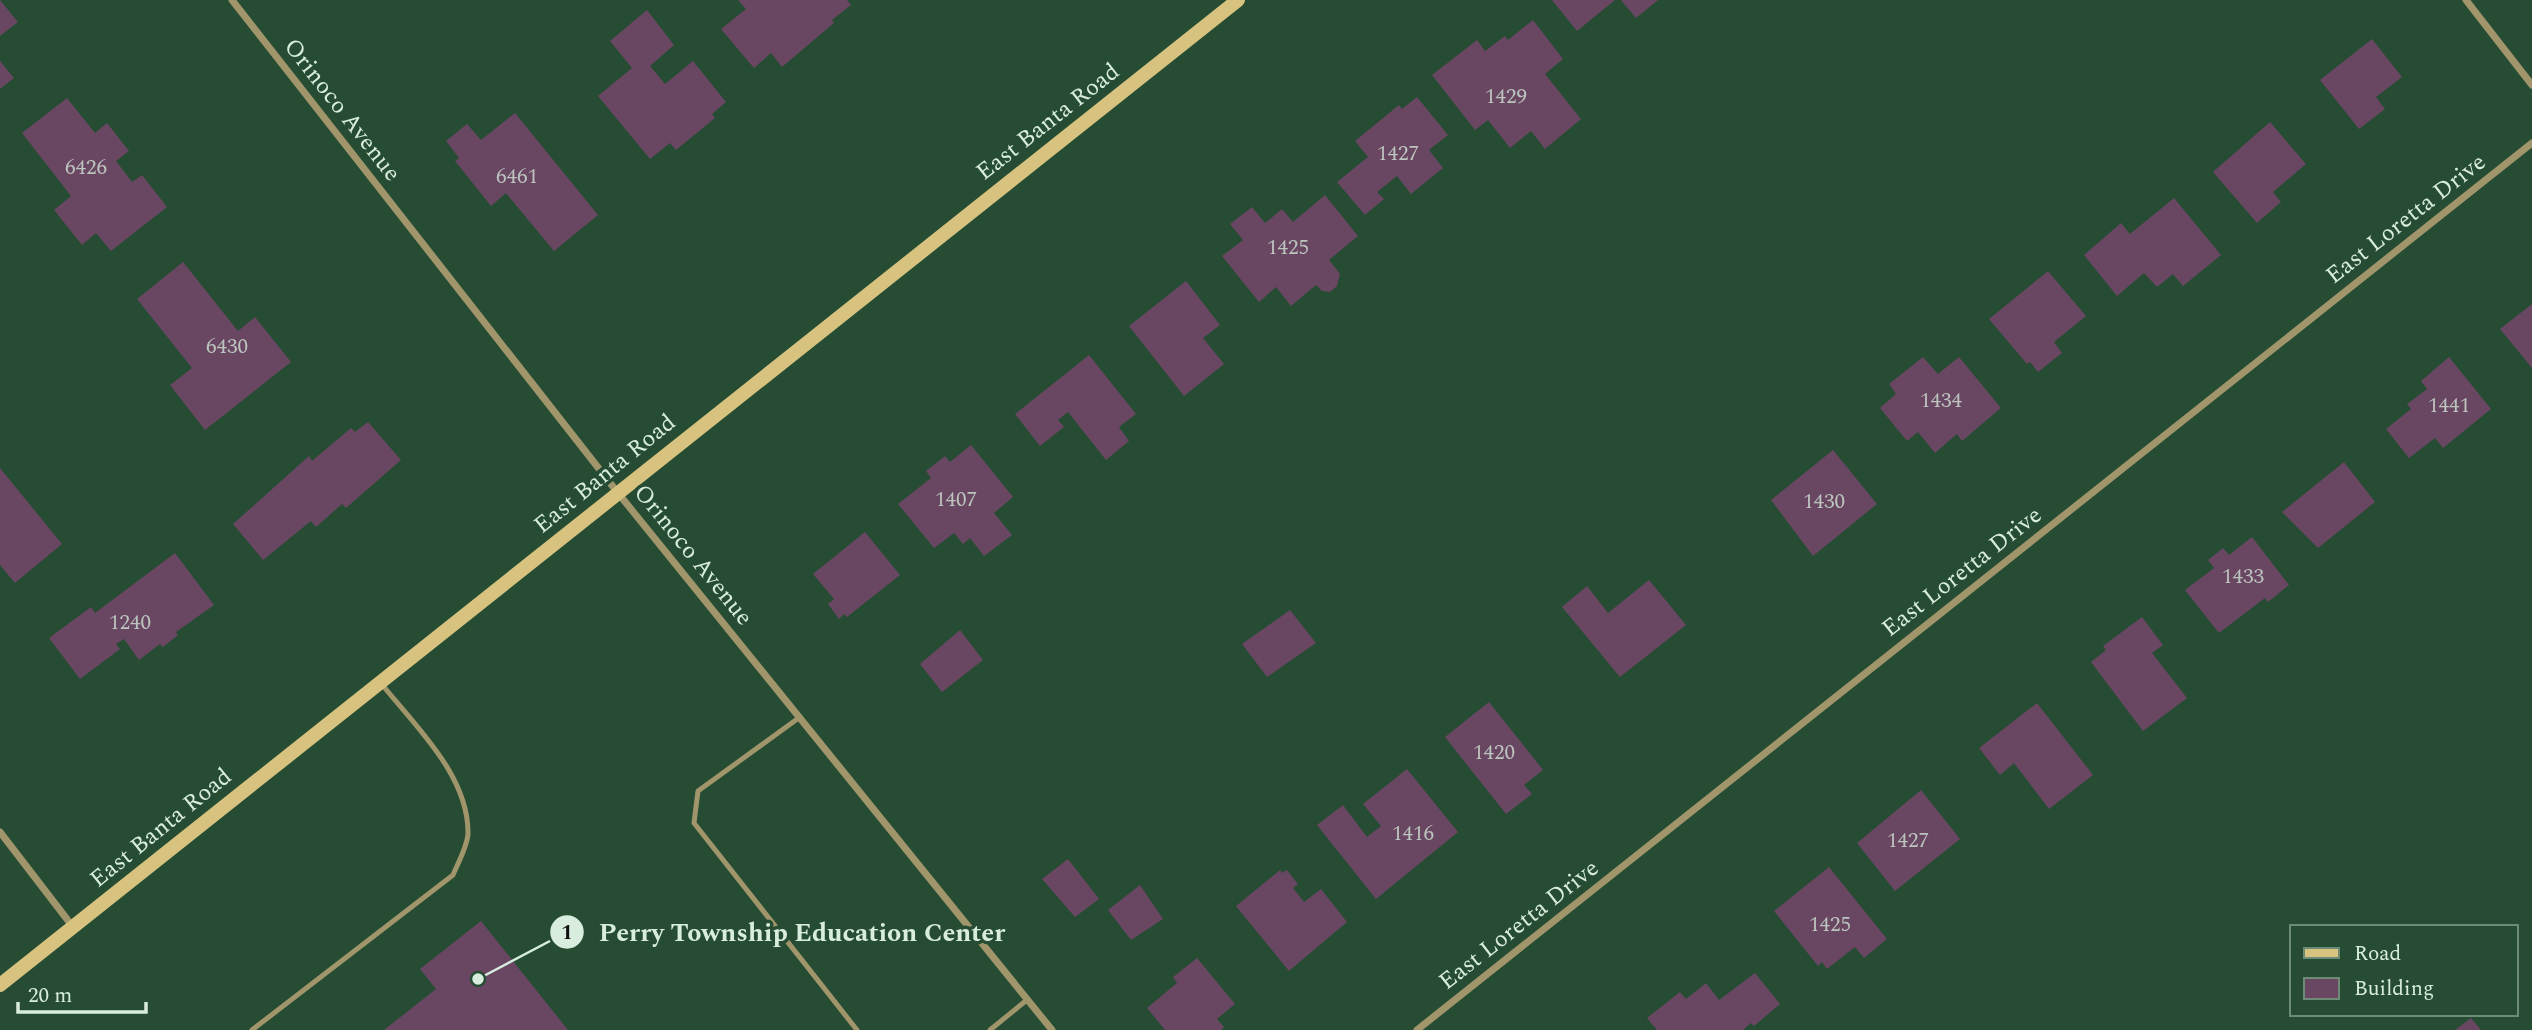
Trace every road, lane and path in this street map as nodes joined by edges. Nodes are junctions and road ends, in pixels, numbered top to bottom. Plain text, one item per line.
1 (232, 0) edge
2 (1238, 0) edge
3 (2466, 0) edge
4 (2532, 85) edge
5 (2532, 144) edge
6 (618, 493) junction
7 (380, 682) junction
8 (800, 718) junction
9 (0, 832) edge
10 (73, 927) junction
11 (0, 985) edge
12 (1028, 999) junction
13 (252, 1030) edge
14 (857, 1030) edge
15 (990, 1030) edge
16 (1052, 1030) edge
17 (1417, 1030) edge

1 - 6 street, Orinoco Avenue
2 - 6 street, East Banta Road
3 - 4 street
5 - 17 street, East Loretta Drive
6 - 7 street, East Banta Road
6 - 8 street, Orinoco Avenue
7 - 10 street, East Banta Road
7 - 13 lane
8 - 12 street, Orinoco Avenue
8 - 14 lane
9 - 10 street
10 - 11 street, East Banta Road
12 - 15 lane
12 - 16 street, Orinoco Avenue

